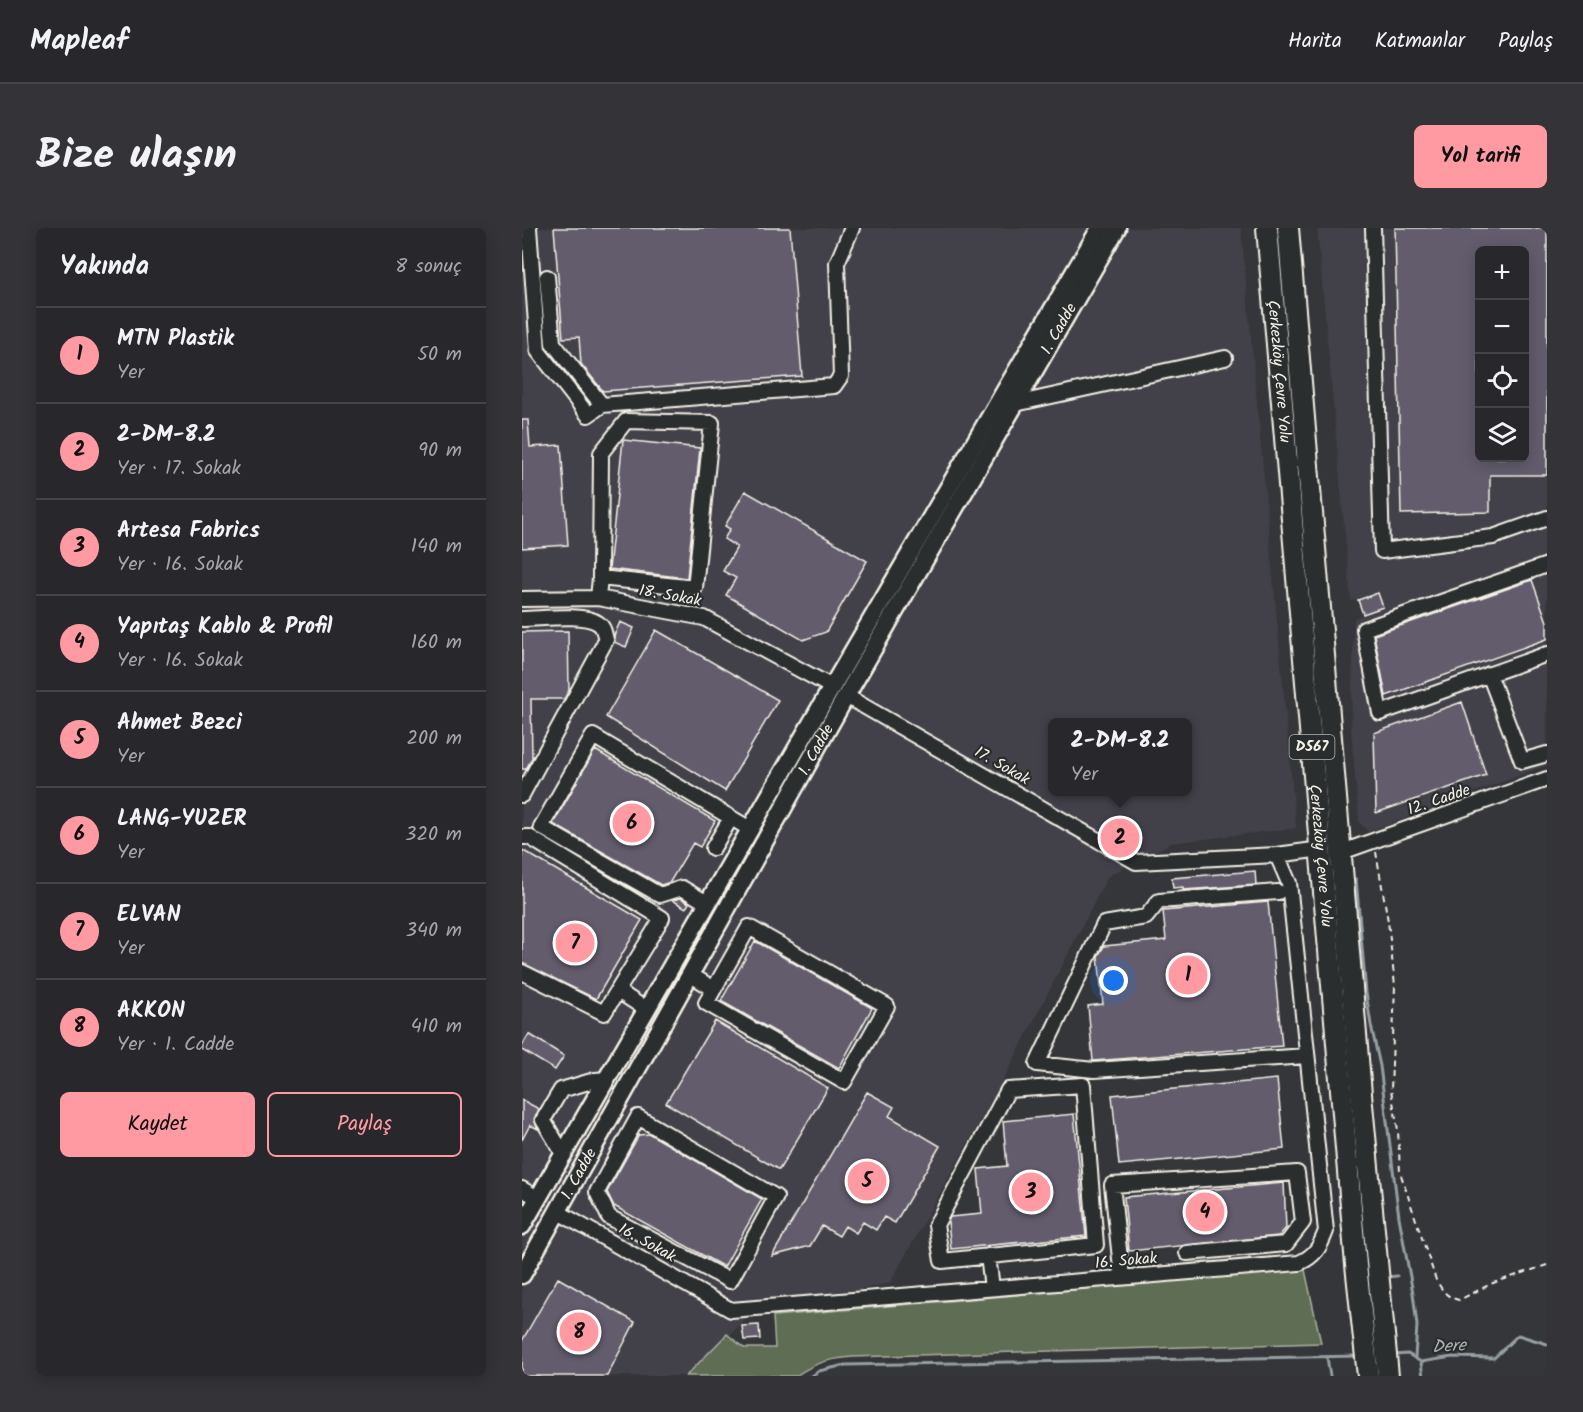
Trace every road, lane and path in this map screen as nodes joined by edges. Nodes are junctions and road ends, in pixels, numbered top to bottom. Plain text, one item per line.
1 (529, 228) edge
2 (852, 228) edge
3 (1100, 228) edge
4 (1117, 228) edge
5 (1267, 228) edge
6 (1288, 228) edge
7 (1373, 228) edge
8 (547, 277) dead end
9 (1225, 358) dead end
10 (1015, 404) junction
11 (602, 405) junction
12 (1547, 518) edge
13 (1547, 565) edge
14 (600, 578) junction
15 (598, 598) junction
16 (522, 600) edge
17 (522, 619) edge
18 (1547, 654) edge
19 (1489, 674) junction
20 (839, 691) junction
21 (1547, 753) edge
22 (1547, 779) edge
23 (522, 795) edge
24 (731, 818) junction
25 (750, 829) junction
26 (522, 837) edge
27 (1374, 841) junction
28 (713, 848) dead end
29 (1321, 849) junction
30 (1342, 852) junction
31 (1278, 855) junction
32 (1278, 892) dead end
33 (708, 903) junction
34 (522, 972) edge
35 (691, 975) junction
36 (714, 989) junction
37 (618, 991) junction
38 (647, 1010) junction
39 (1307, 1056) junction
40 (608, 1079) junction
41 (564, 1155) junction
42 (522, 1189) edge
43 (538, 1198) junction
44 (558, 1212) junction
45 (609, 1216) junction
46 (522, 1226) edge
47 (598, 1235) junction
48 (1286, 1244) junction
49 (1187, 1253) dead end
50 (988, 1256) junction
51 (1288, 1263) junction
52 (1547, 1265) edge
53 (711, 1271) junction
54 (522, 1275) edge
55 (1122, 1278) junction
56 (992, 1288) junction
57 (1369, 1291) junction
58 (699, 1292) junction
59 (1374, 1337) junction
60 (1388, 1372) edge
61 (1368, 1374) edge

1 - 11 street
2 - 11 street
3 - 20 main road, 1. Cadde
4 - 10 main road, 1. Cadde
5 - 29 highway, Çerkezköy Çevre Yolu / D567
6 - 30 highway, D567
7 - 12 street
8 - 11 street
9 - 10 street
10 - 20 main road, 1. Cadde
13 - 19 street
14 - 14 street
14 - 15 street
15 - 16 street, 18. Sokak
15 - 20 street, 18. Sokak
17 - 23 street
18 - 19 street
19 - 21 street
20 - 25 main road, 1. Cadde
20 - 31 street, 17. Sokak
20 - 35 main road, 1. Cadde
22 - 27 street, 12. Cadde
24 - 25 street
24 - 28 street
24 - 33 street
25 - 33 main road, 1. Cadde
26 - 37 street
27 - 30 street, 12. Cadde
27 - 52 path
29 - 31 street, 17. Sokak
29 - 57 highway, Çerkezköy Çevre Yolu / D567
30 - 57 highway, Çerkezköy Çevre Yolu / D567
31 - 39 street, 16. Sokak
32 - 39 street
33 - 38 main road, 1. Cadde
34 - 37 street
35 - 36 street
35 - 44 main road, 1. Cadde
36 - 36 street
37 - 38 street
38 - 40 main road, 1. Cadde
39 - 51 street, 16. Sokak
40 - 41 main road, 1. Cadde
40 - 41 street
41 - 43 main road, 1. Cadde
42 - 43 street
43 - 46 main road, 1. Cadde
44 - 47 street, 16. Sokak
44 - 54 main road, 1. Cadde
45 - 47 street
45 - 53 street
45 - 53 street
47 - 58 street, 16. Sokak
48 - 49 street
48 - 51 street
48 - 55 street
50 - 50 street
50 - 56 street
51 - 55 street, 16. Sokak
53 - 58 street
55 - 56 street, 16. Sokak
56 - 58 street, 16. Sokak
57 - 59 highway, Çerkezköy Çevre Yolu / D567
59 - 60 highway, Çerkezköy Çevre Yolu / D567
59 - 61 highway, Çerkezköy Çevre Yolu / D567

